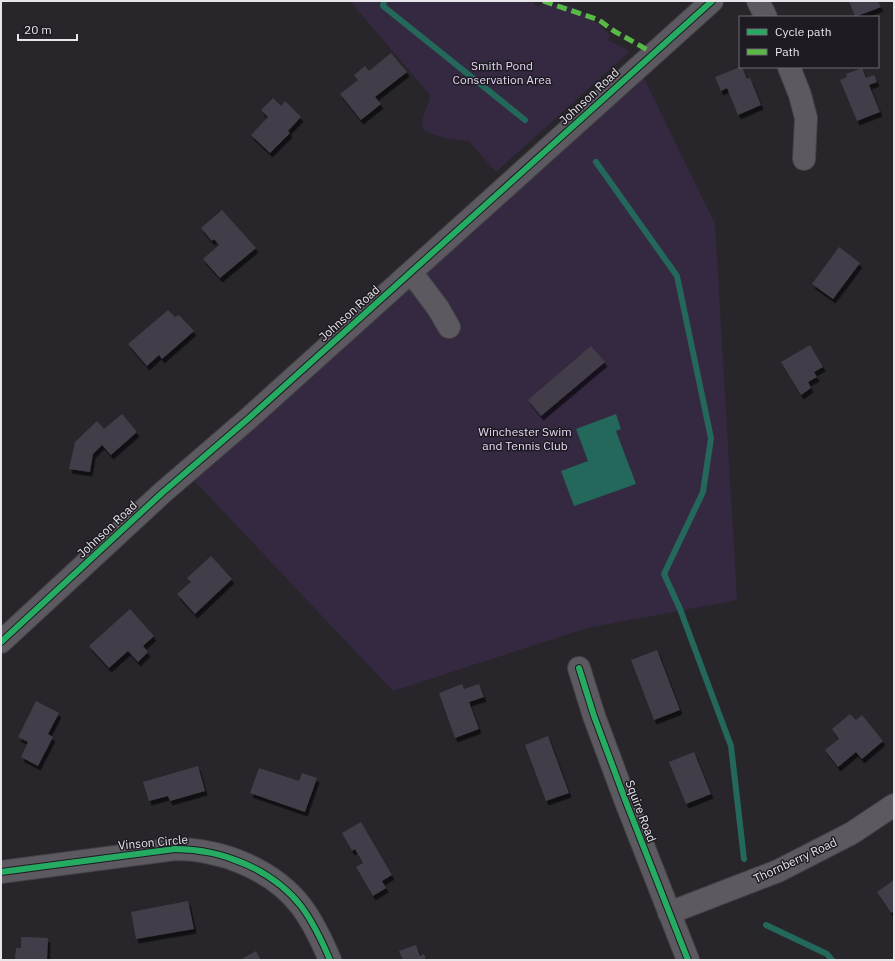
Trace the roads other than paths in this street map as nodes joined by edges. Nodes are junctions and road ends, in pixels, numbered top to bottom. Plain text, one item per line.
1 (712, 1) edge
2 (758, 1) edge
3 (766, 16) edge
4 (789, 68) edge
5 (804, 159) dead end
6 (411, 272) junction
7 (449, 327) dead end
8 (1, 642) edge
9 (579, 668) dead end
10 (894, 805) edge
11 (1, 872) edge
12 (669, 913) junction
13 (330, 960) edge
14 (688, 960) edge

1 - 6 street, Johnson Road
2 - 3 street
4 - 5 street
6 - 7 street
6 - 8 street, Johnson Road
9 - 12 street, Squire Road
10 - 12 street, Thornberry Road
11 - 13 street, Vinson Circle
12 - 14 street, Squire Road

